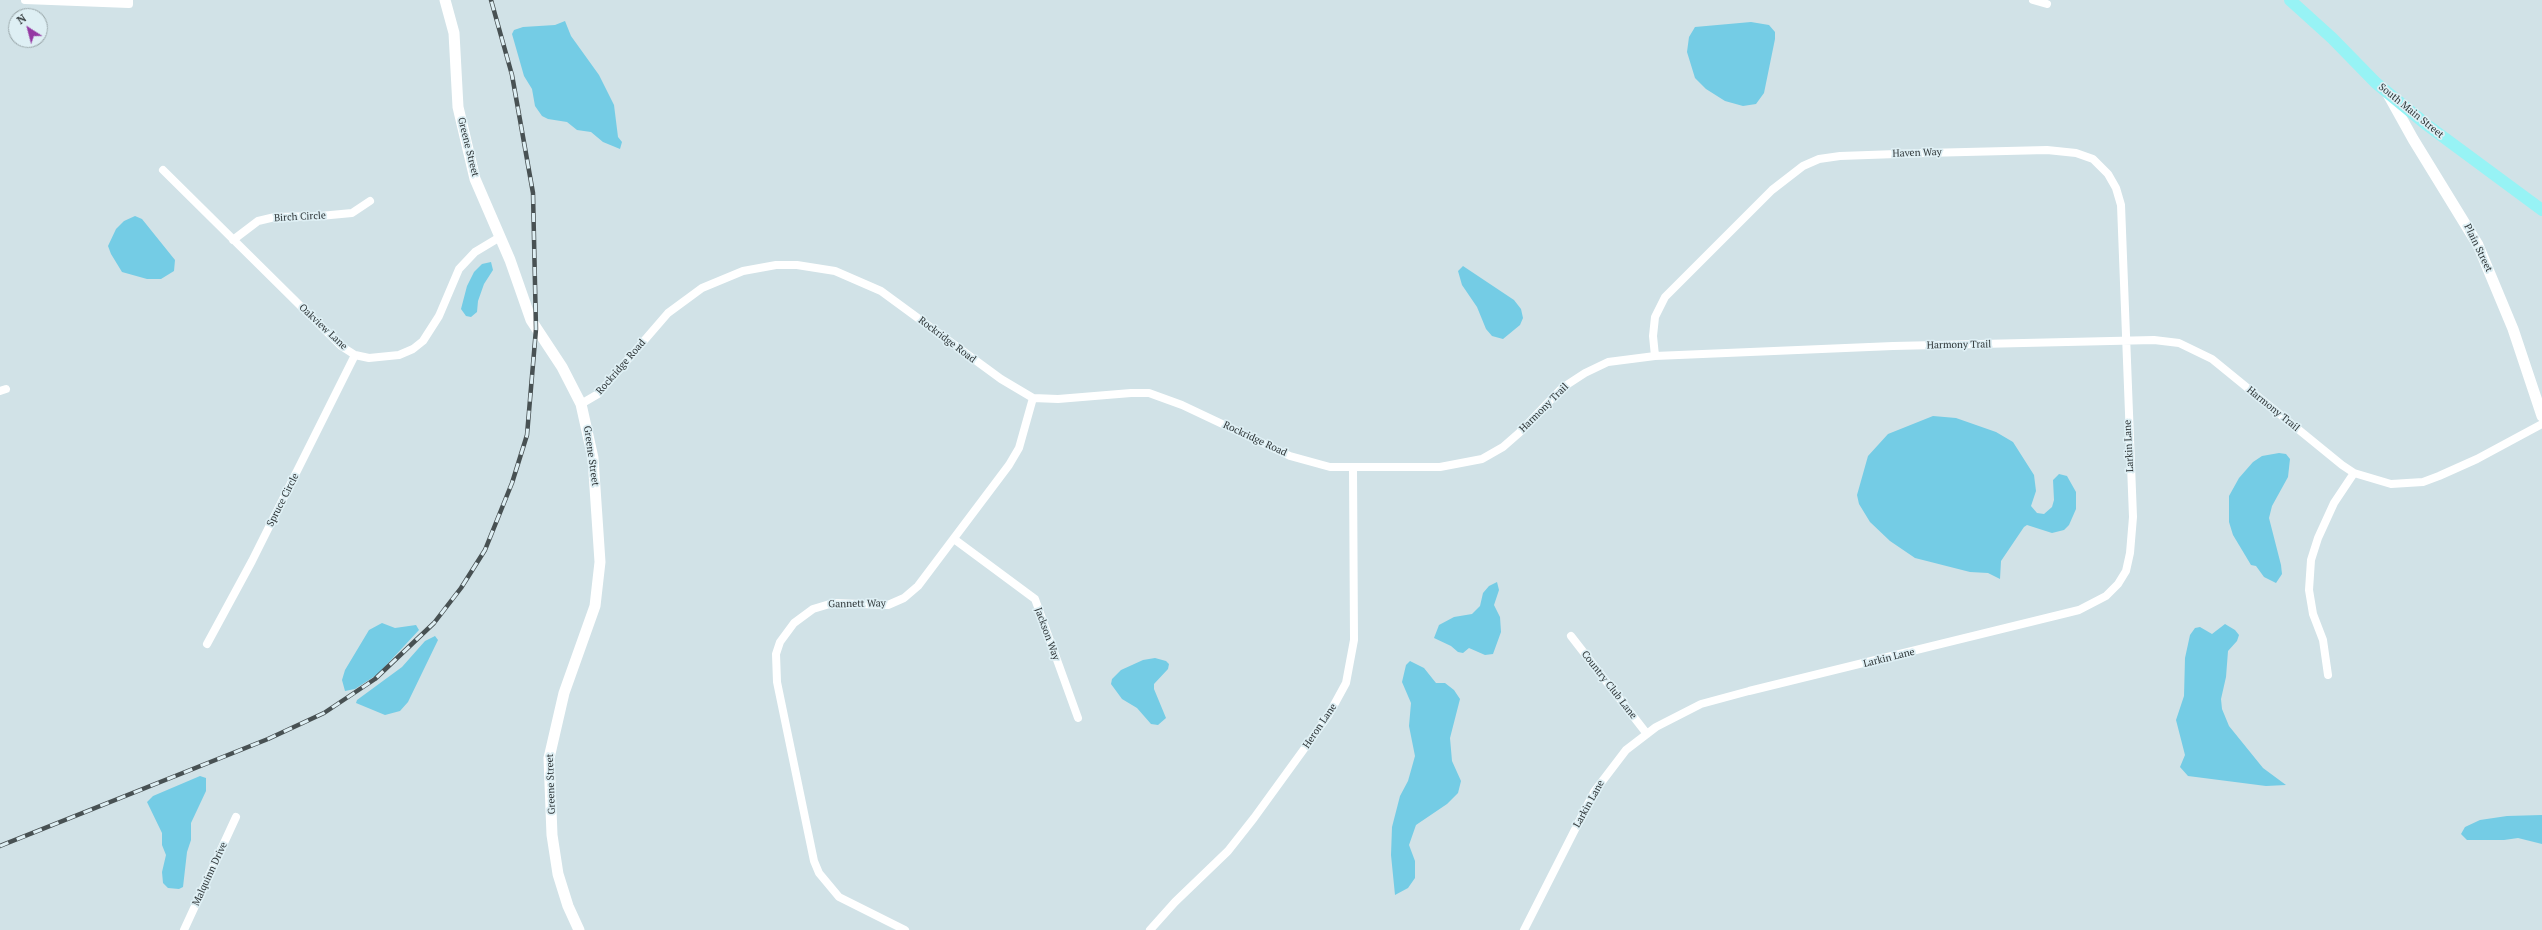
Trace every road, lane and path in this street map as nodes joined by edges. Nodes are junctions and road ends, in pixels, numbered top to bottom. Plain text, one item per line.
1 (25, 0) edge
2 (129, 0) edge
3 (445, 0) edge
4 (2033, 0) edge
5 (2290, 0) edge
6 (2047, 4) dead end
7 (2388, 93) junction
8 (163, 170) dead end
9 (370, 201) dead end
10 (2542, 210) edge
11 (500, 237) junction
12 (233, 240) junction
13 (2125, 341) junction
14 (354, 355) junction
15 (1655, 356) junction
16 (1033, 398) junction
17 (581, 404) junction
18 (2542, 416) edge
19 (2542, 424) edge
20 (1353, 468) junction
21 (2354, 473) junction
22 (954, 539) junction
23 (1571, 636) dead end
24 (207, 644) dead end
25 (2328, 675) dead end
26 (1078, 718) dead end
27 (1647, 734) junction
28 (236, 818) dead end
29 (184, 930) edge
30 (579, 930) edge
31 (905, 930) edge
32 (1150, 930) edge
33 (1524, 930) edge

1 - 2 street
3 - 11 street, Greene Street
4 - 6 street
5 - 7 main road, South Main Street
7 - 10 main road, South Main Street
7 - 18 street, Plain Street
8 - 12 street, Oakview Lane
9 - 12 street, Birch Circle
11 - 14 street, Oakview Lane
11 - 17 street, Greene Street
12 - 14 street, Oakview Lane
13 - 15 street, Harmony Trail
13 - 15 street, Haven Way
13 - 21 street, Harmony Trail
13 - 27 street, Larkin Lane
14 - 24 street, Spruce Circle
15 - 20 street, Harmony Trail
16 - 17 street, Rockridge Road
16 - 20 street, Rockridge Road
16 - 22 street, Gannett Way
17 - 30 street, Greene Street
19 - 21 street, Harmony Trail
20 - 32 street, Heron Lane
21 - 25 street
22 - 26 street, Jackson Way
22 - 31 street, Gannett Way
23 - 27 street, Country Club Lane
27 - 33 street, Larkin Lane
28 - 29 street, Malquinn Drive

